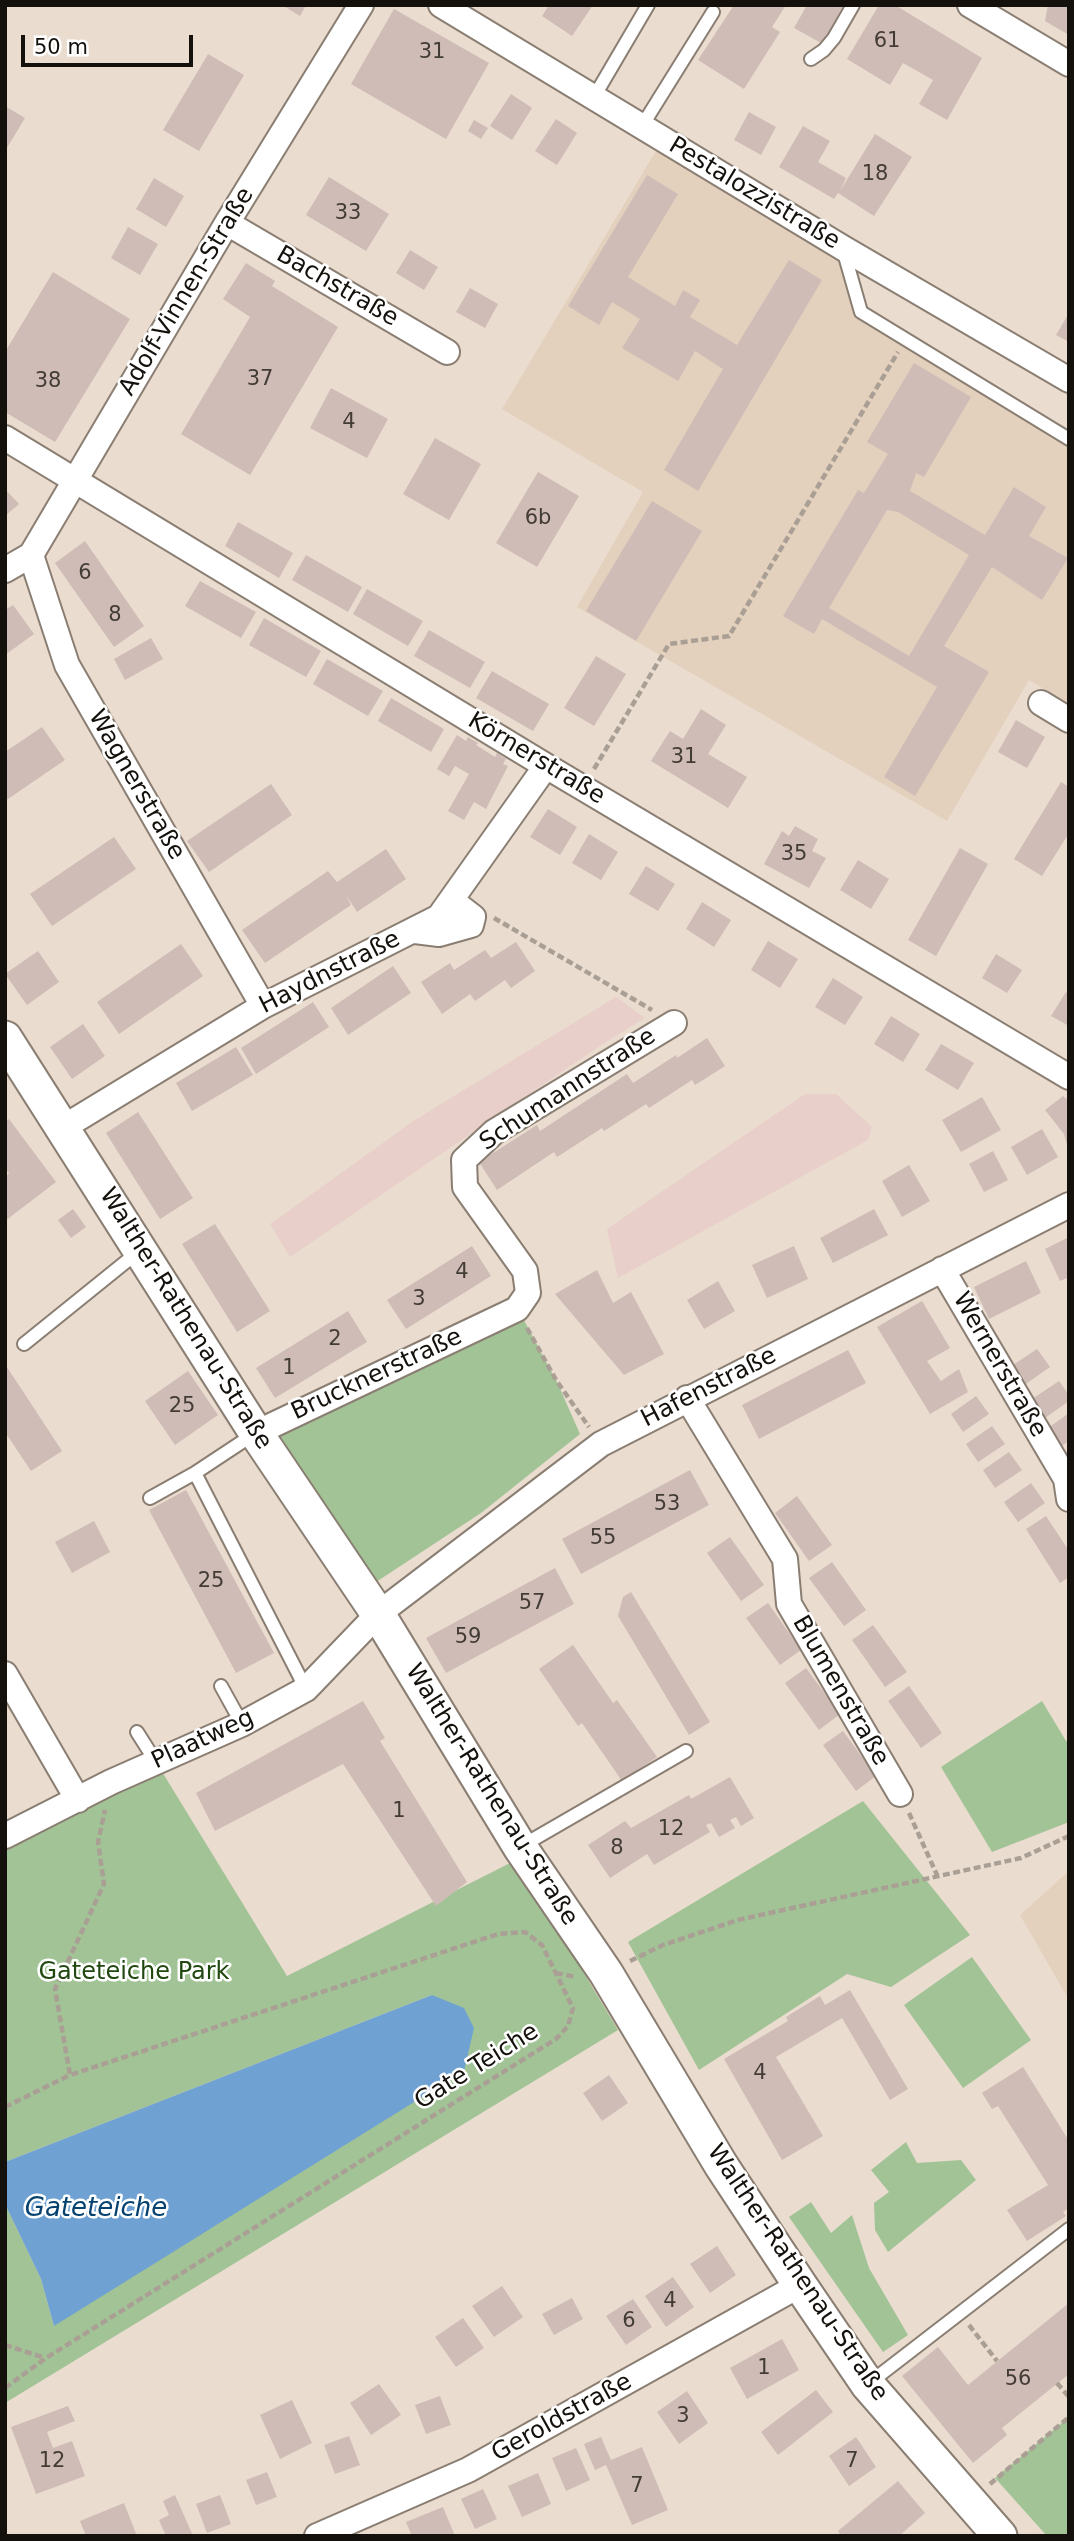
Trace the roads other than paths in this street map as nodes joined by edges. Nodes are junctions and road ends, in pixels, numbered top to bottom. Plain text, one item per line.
1 (361, 5) edge
2 (441, 5) edge
3 (648, 5) edge
4 (853, 5) edge
5 (970, 5) edge
6 (713, 12) dead end
7 (811, 59) dead end
8 (1069, 64) edge
9 (594, 97) junction
10 (642, 126) junction
11 (227, 223) junction
12 (843, 248) junction
13 (447, 352) dead end
14 (1069, 380) edge
15 (5, 438) edge
16 (1069, 439) edge
17 (74, 480) junction
18 (31, 555) junction
19 (5, 570) edge
20 (1041, 703) dead end
21 (1069, 720) edge
22 (546, 766) junction
23 (452, 900) junction
24 (412, 930) junction
25 (263, 1006) junction
26 (674, 1023) road end
27 (5, 1038) edge
28 (1069, 1077) edge
29 (64, 1127) junction
30 (1069, 1205) edge
31 (141, 1249) junction
32 (942, 1269) junction
33 (522, 1301) joint
34 (24, 1344) dead end
35 (687, 1398) junction
36 (256, 1433) junction
37 (195, 1473) junction
38 (150, 1498) dead end
39 (1069, 1499) edge
40 (378, 1614) junction
41 (5, 1674) edge
42 (221, 1686) dead end
43 (306, 1689) junction
44 (242, 1724) junction
45 (137, 1732) dead end
46 (686, 1751) dead end
47 (156, 1762) junction
48 (900, 1794) road end
49 (78, 1800) junction
50 (5, 1836) edge
51 (520, 1847) junction
52 (1069, 2229) edge
53 (800, 2286) junction
54 (868, 2385) junction
55 (317, 2536) edge
56 (1000, 2536) edge

1 - 11 street, Adolf-Vinnen-Straße
2 - 9 street, Pestalozzistraße
3 - 9 lane
4 - 7 lane
5 - 8 street
6 - 10 lane
9 - 10 street, Pestalozzistraße
10 - 12 street, Pestalozzistraße
11 - 13 street, Bachstraße
11 - 17 street, Adolf-Vinnen-Straße
12 - 14 street, Pestalozzistraße
12 - 16 lane
15 - 17 street, Körnerstraße
17 - 18 street, Adolf-Vinnen-Straße
17 - 22 street, Körnerstraße
18 - 19 street
18 - 25 street, Wagnerstraße
20 - 21 street
22 - 23 street, Haydnstraße
22 - 28 street, Körnerstraße
23 - 24 street, Haydnstraße
23 - 24 street
24 - 25 street, Haydnstraße
25 - 29 street, Haydnstraße
26 - 33 street, Schumannstraße
27 - 29 street, Walther-Rathenau-Straße
29 - 31 street, Walther-Rathenau-Straße
30 - 32 street, Hafenstraße
31 - 34 lane
31 - 36 street, Walther-Rathenau-Straße
32 - 35 street, Hafenstraße
32 - 39 street, Wernerstraße
33 - 36 street, Brucknerstraße
35 - 40 street, Hafenstraße
35 - 48 street, Blumenstraße
36 - 37 lane, Brucknerstraße
36 - 40 street, Walther-Rathenau-Straße
37 - 38 lane, Brucknerstraße
37 - 43 lane
40 - 43 street, Plaatweg
40 - 51 street, Walther-Rathenau-Straße
41 - 49 street
42 - 44 lane
43 - 44 street, Plaatweg
44 - 47 street, Plaatweg
45 - 47 lane
46 - 51 lane
47 - 49 street, Plaatweg
49 - 50 street, Plaatweg
51 - 53 street, Walther-Rathenau-Straße
52 - 54 lane
53 - 54 street, Walther-Rathenau-Straße
53 - 55 street, Geroldstraße
54 - 56 street, Walther-Rathenau-Straße

